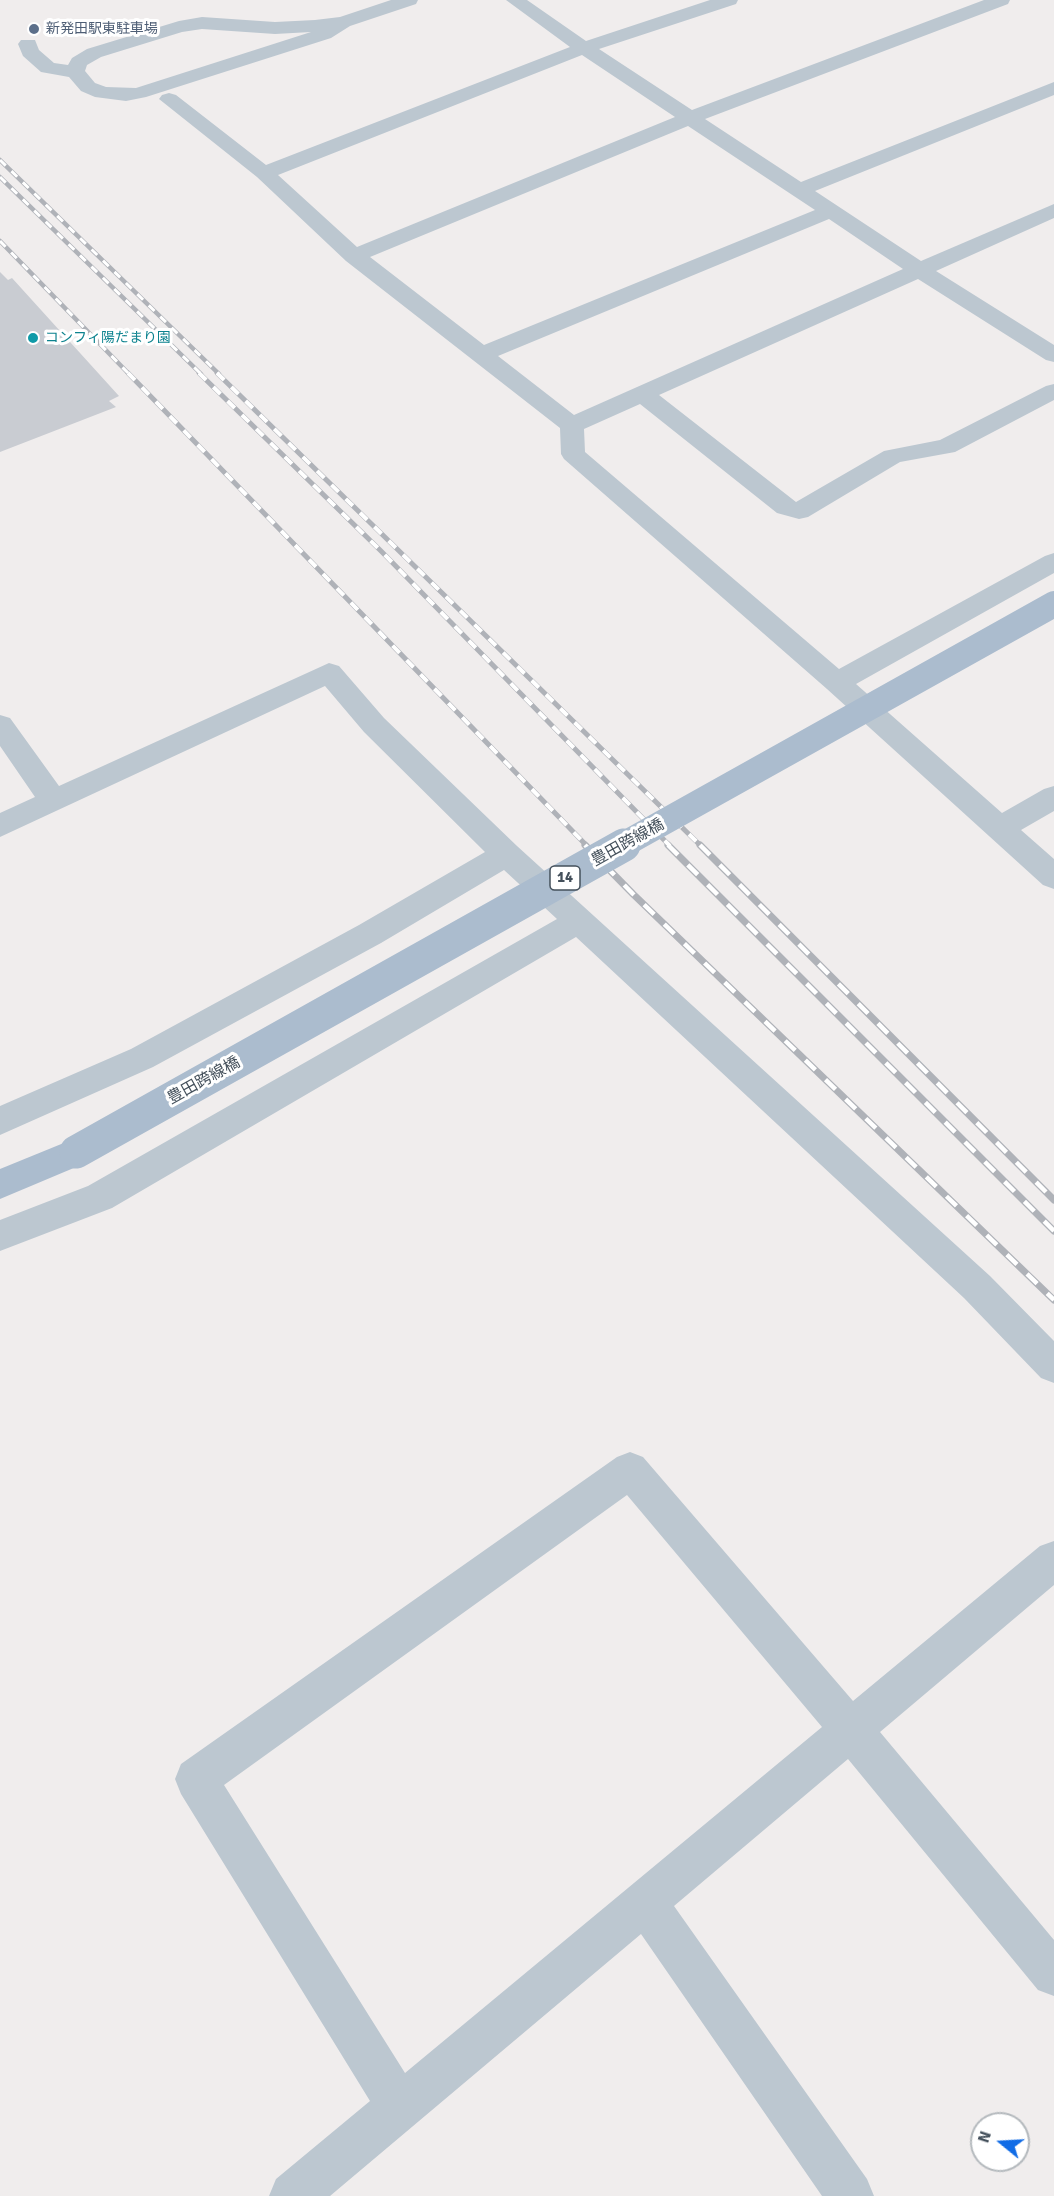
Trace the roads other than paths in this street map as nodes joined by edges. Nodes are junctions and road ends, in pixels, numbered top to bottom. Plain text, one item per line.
1 (409, 0) edge
2 (515, 0) edge
3 (729, 0) edge
4 (1000, 0) edge
5 (343, 22) junction
6 (240, 27) junction
7 (149, 36) junction
8 (584, 48) junction
9 (233, 61) junction
10 (195, 74) junction
11 (1054, 88) edge
12 (169, 99) dead end
13 (690, 118) junction
14 (264, 172) junction
15 (799, 190) junction
16 (1054, 210) edge
17 (831, 211) junction
18 (354, 256) junction
19 (920, 270) junction
20 (481, 355) junction
21 (1054, 355) edge
22 (1054, 391) edge
23 (643, 394) junction
24 (572, 425) junction
25 (1054, 562) edge
26 (1054, 604) edge
27 (837, 682) junction
28 (0, 725) edge
29 (1054, 797) edge
30 (53, 800) junction
31 (0, 826) edge
32 (999, 829) junction
33 (506, 854) junction
34 (1054, 877) edge
35 (580, 920) junction
36 (0, 1120) edge
37 (0, 1184) edge
38 (0, 1236) edge
39 (1054, 1366) edge
40 (1054, 1560) edge
41 (851, 1730) junction
42 (645, 1902) junction
43 (1054, 1974) edge
44 (400, 2107) junction
45 (293, 2196) edge
46 (850, 2196) edge

1 - 5 street
2 - 8 street
3 - 8 street
4 - 13 street
5 - 6 street
5 - 9 street
6 - 7 street
6 - 9 street
7 - 10 street
7 - 10 street
8 - 13 street
8 - 14 street
9 - 10 street
11 - 15 street
12 - 14 street
13 - 15 street
13 - 18 street
14 - 18 street
15 - 17 street
16 - 19 street
17 - 19 street
17 - 20 street
18 - 20 street
19 - 21 street
19 - 23 street
20 - 24 street
22 - 23 street
23 - 24 street
24 - 27 street
25 - 27 street
26 - 37 main road, 豊田跨線橋 / 14, bridge
27 - 32 street
28 - 30 street
29 - 32 street
30 - 31 street
30 - 33 street
32 - 34 street
33 - 35 street
33 - 36 street
35 - 38 street
35 - 39 street
40 - 41 street
41 - 42 street
41 - 43 street
41 - 44 street
42 - 44 street
42 - 46 street
44 - 45 street

